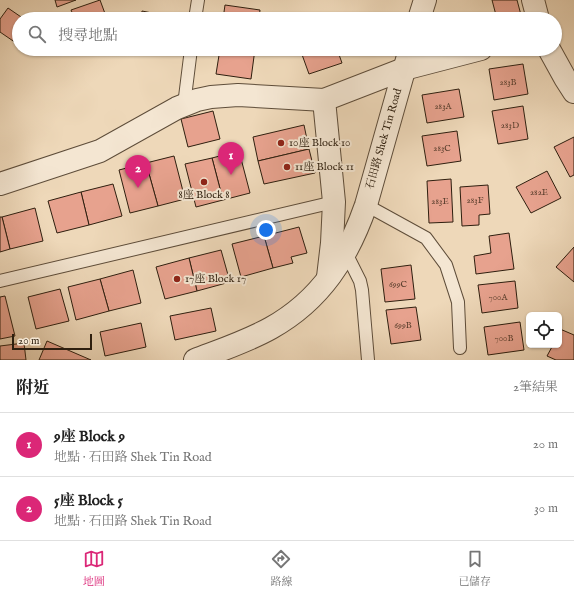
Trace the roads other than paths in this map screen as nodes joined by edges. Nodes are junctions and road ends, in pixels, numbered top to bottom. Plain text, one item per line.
1 (198, 0) edge
2 (425, 0) edge
3 (533, 0) edge
4 (196, 12) edge
5 (421, 12) edge
6 (536, 12) edge
7 (190, 56) edge
8 (408, 56) edge
9 (454, 56) edge
10 (554, 56) edge
11 (404, 69) junction
12 (574, 92) edge
13 (324, 100) junction
14 (184, 105) junction
15 (0, 184) edge
16 (334, 202) junction
17 (366, 205) junction
18 (346, 253) junction
19 (328, 280) junction
20 (0, 281) edge
21 (460, 348) dead end
22 (195, 360) edge
23 (368, 360) edge

1 - 4 lane
2 - 5 street
3 - 6 street
7 - 14 lane
8 - 11 street, 石田路 Shek Tin Road
9 - 11 street
10 - 12 street
11 - 13 street
11 - 17 street, 石田路 Shek Tin Road
13 - 14 street
13 - 16 street
14 - 15 street
16 - 19 street
16 - 20 lane
17 - 18 street, 石田路 Shek Tin Road
17 - 21 lane
18 - 19 street, 石田路 Shek Tin Road
18 - 23 lane
19 - 22 street, 石田路 Shek Tin Road

